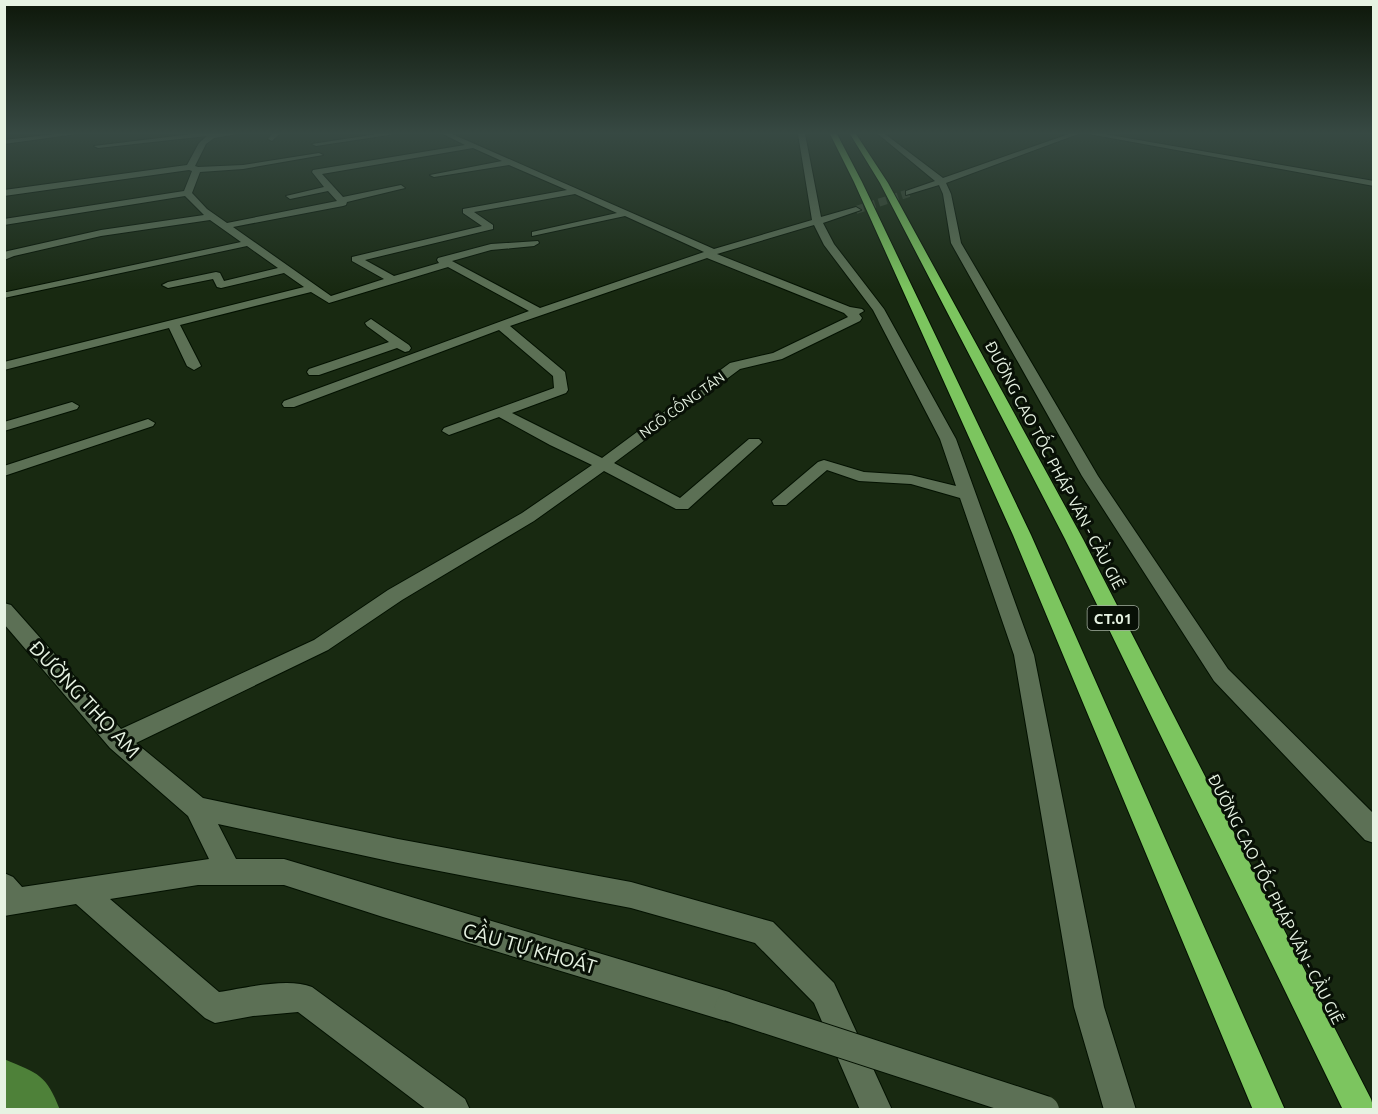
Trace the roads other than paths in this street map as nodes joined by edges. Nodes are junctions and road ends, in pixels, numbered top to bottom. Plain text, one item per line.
1 (60, 186) edge
2 (189, 186) edge
3 (568, 186) edge
4 (811, 186) edge
5 (859, 186) edge
6 (886, 186) edge
7 (928, 186) edge
8 (943, 186) edge
9 (332, 188) joint
10 (401, 188) dead end
11 (577, 190) junction
12 (187, 193) junction
13 (909, 193) tunnel mouth
14 (4, 194) edge
15 (290, 196) dead end
16 (342, 200) junction
17 (856, 210) tunnel mouth
18 (627, 213) junction
19 (211, 217) junction
20 (817, 221) junction
21 (4, 222) edge
22 (225, 226) junction
23 (249, 243) junction
24 (710, 253) junction
25 (4, 257) edge
26 (449, 263) junction
27 (288, 269) junction
28 (393, 280) junction
29 (168, 285) dead end
30 (314, 288) junction
31 (8, 295) dead end
32 (878, 309) junction
33 (848, 311) junction
34 (539, 312) junction
35 (173, 323) junction
36 (371, 323) dead end
37 (501, 325) junction
38 (398, 343) junction
39 (416, 356) junction
40 (4, 366) edge
41 (194, 366) dead end
42 (314, 372) dead end
43 (289, 404) dead end
44 (72, 406) dead end
45 (500, 412) junction
46 (148, 423) dead end
47 (4, 427) edge
48 (449, 431) dead end
49 (754, 442) dead end
50 (603, 464) junction
51 (4, 471) edge
52 (968, 495) junction
53 (780, 501) dead end
54 (4, 610) edge
55 (117, 741) junction
56 (197, 808) junction
57 (1374, 832) edge
58 (229, 872) junction
59 (81, 891) junction
60 (8, 897) edge
61 (454, 1110) edge
62 (876, 1110) edge
63 (1045, 1110) edge
64 (1120, 1110) edge
65 (1269, 1110) edge
66 (1359, 1110) edge

1 - 14 street
2 - 12 street
3 - 11 street
4 - 20 street
5 - 65 highway, CT.01
6 - 66 highway, ĐƯỜNG CAO TỐC PHÁP VÂN - CẦU GIẼ / CT.01
7 - 13 street
8 - 57 street
9 - 15 street
9 - 16 street
10 - 16 street
11 - 18 street
11 - 28 street
12 - 19 street
12 - 21 street
16 - 22 street
17 - 20 street
18 - 24 street
18 - 26 street
19 - 22 street
19 - 25 street
20 - 24 street
20 - 32 street
22 - 23 street
23 - 27 street
23 - 31 street
24 - 33 street
24 - 34 street
26 - 28 street
26 - 34 street
27 - 29 street
27 - 30 street
28 - 30 street
30 - 35 street
32 - 33 street
32 - 52 street
33 - 50 street, NGÕ CỐNG TÁN
34 - 37 street
35 - 40 street
35 - 41 street
36 - 38 street
37 - 39 street
37 - 45 street
38 - 39 street
38 - 42 street
39 - 43 street
44 - 47 street
45 - 48 street
45 - 50 street
46 - 51 street
49 - 50 street
50 - 55 street
52 - 53 street
52 - 64 street
54 - 55 street, ĐƯỜNG THỌ AM
55 - 56 street, ĐƯỜNG THỌ AM
56 - 58 street, ĐƯỜNG THỌ AM
56 - 62 street
58 - 59 street, CẦU TỰ KHOÁT
58 - 63 street, CẦU TỰ KHOÁT, bridge
59 - 60 street, CẦU TỰ KHOÁT
59 - 61 street

